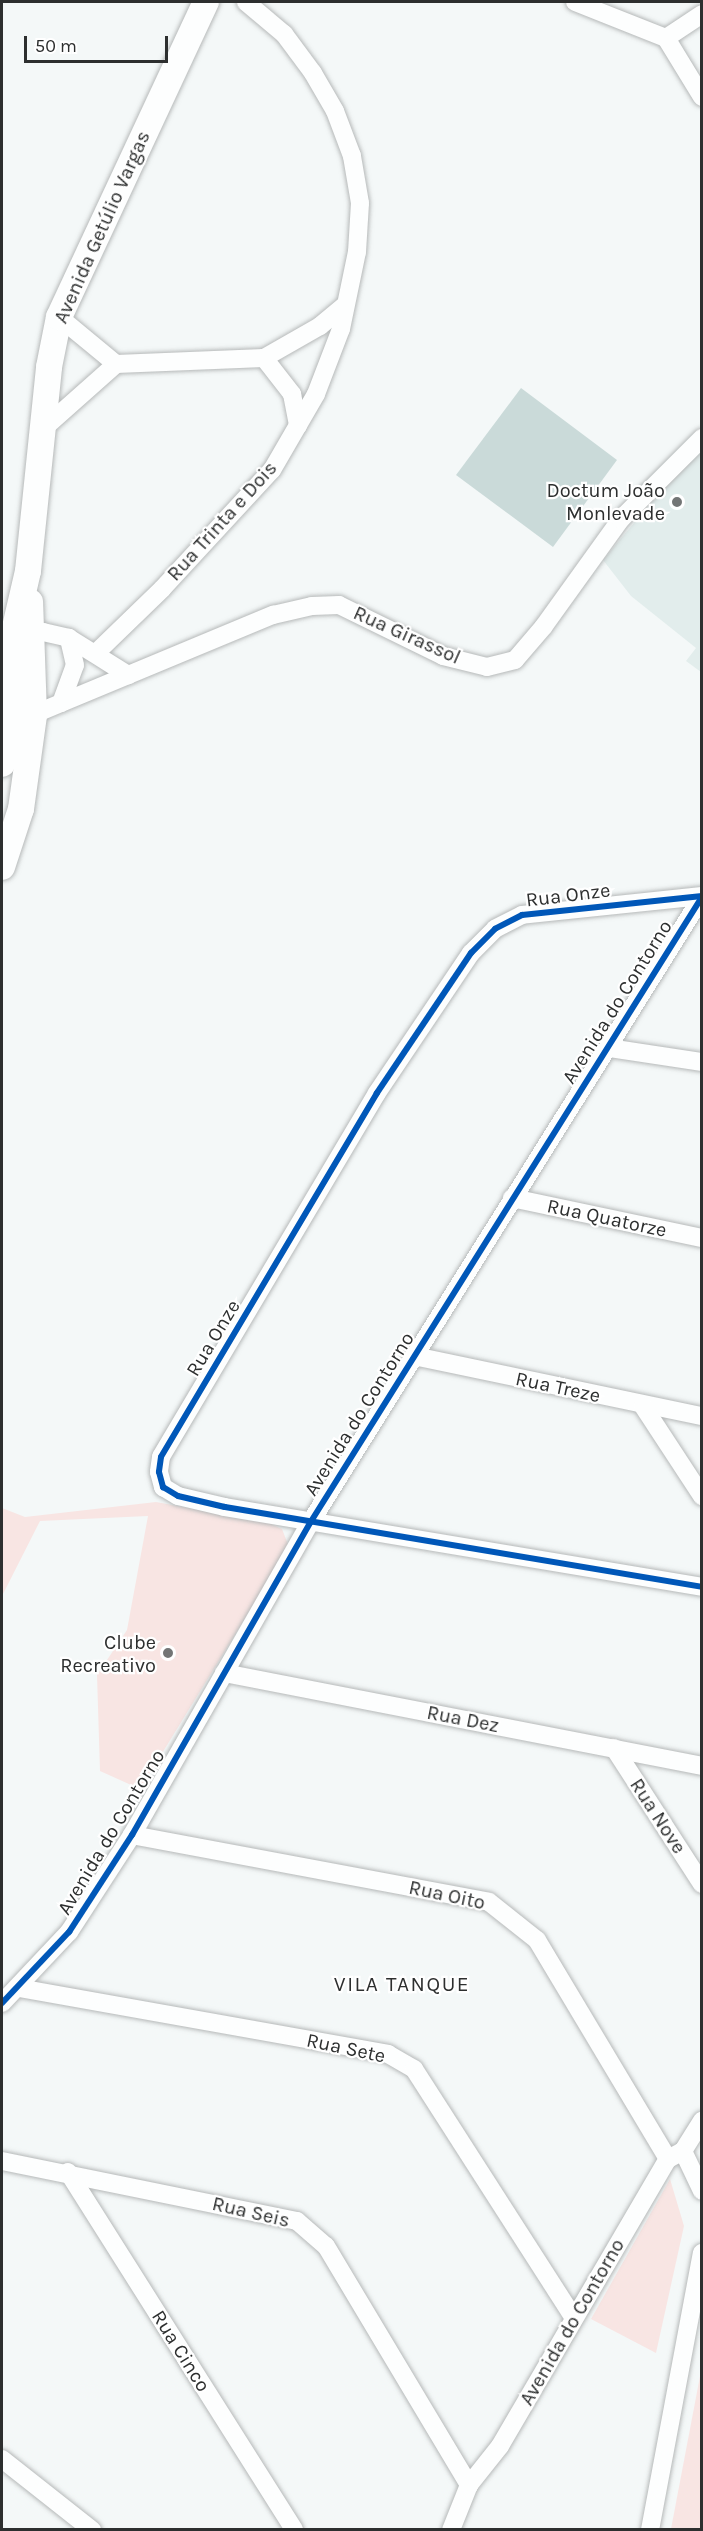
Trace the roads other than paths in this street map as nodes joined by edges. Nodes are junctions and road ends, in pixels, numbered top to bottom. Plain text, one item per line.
1 (206, 2) edge
2 (246, 2) edge
3 (575, 2) edge
4 (702, 14) edge
5 (666, 39) junction
6 (702, 97) edge
7 (345, 305) junction
8 (59, 316) junction
9 (264, 358) junction
10 (116, 364) junction
11 (298, 425) junction
12 (44, 428) junction
13 (702, 438) edge
14 (23, 634) junction
15 (69, 638) junction
16 (97, 652) junction
17 (128, 675) junction
18 (61, 703) junction
19 (34, 715) junction
20 (9, 723) junction
21 (2, 764) edge
22 (2, 867) edge
23 (702, 897) edge
24 (609, 1048) junction
25 (702, 1062) edge
26 (512, 1198) junction
27 (702, 1238) edge
28 (414, 1356) junction
29 (643, 1406) junction
30 (702, 1416) edge
31 (702, 1496) edge
32 (310, 1524) junction
33 (702, 1587) edge
34 (224, 1673) junction
35 (614, 1748) junction
36 (702, 1766) edge
37 (132, 1835) junction
38 (702, 1884) edge
39 (19, 1988) junction
40 (2, 2003) edge
41 (702, 2121) edge
42 (675, 2155) junction
43 (2, 2161) edge
44 (68, 2172) junction
45 (702, 2191) edge
46 (702, 2253) edge
47 (574, 2318) junction
48 (2, 2459) edge
49 (469, 2485) junction
50 (92, 2529) edge
51 (294, 2529) edge
52 (451, 2529) edge
53 (650, 2529) edge

1 - 8 main road, Avenida Getúlio Vargas
2 - 7 street, Rua Trinta e Dois
3 - 5 street
4 - 5 street
5 - 6 street
7 - 9 street
7 - 11 street, Rua Trinta e Dois
8 - 10 street
8 - 12 main road, Avenida Getúlio Vargas
9 - 10 street
9 - 11 street
10 - 12 street
11 - 16 street, Rua Trinta e Dois
12 - 14 main road, Avenida Getúlio Vargas
13 - 17 street, Rua Girassol
14 - 15 street
14 - 19 main road, Avenida Getúlio Vargas
14 - 20 main road, Avenida Getúlio Vargas
15 - 16 street
15 - 18 street
16 - 17 street
17 - 18 street, Rua Girassol
18 - 19 street, Rua Girassol
19 - 20 street, Rua Girassol
19 - 22 main road, Avenida Getúlio Vargas
20 - 21 main road, Avenida Getúlio Vargas
23 - 24 street, Avenida do Contorno
23 - 32 street, Rua Onze
24 - 25 street
24 - 26 street, Avenida do Contorno
26 - 27 street, Rua Quatorze
26 - 28 street, Avenida do Contorno
28 - 29 street, Rua Treze
28 - 32 street, Avenida do Contorno
29 - 30 street, Rua Treze
29 - 31 street
32 - 33 street, Rua Onze
32 - 34 street, Avenida do Contorno
34 - 35 street, Rua Dez
34 - 37 street, Avenida do Contorno
35 - 36 street, Rua Dez
35 - 38 street, Rua Nove
37 - 39 street, Avenida do Contorno
37 - 42 street, Rua Oito
39 - 40 street, Avenida do Contorno
39 - 47 street, Rua Sete
41 - 42 street, Avenida do Contorno
42 - 45 street, Rua Oito
42 - 47 street, Avenida do Contorno
43 - 44 street, Rua Seis
44 - 49 street, Rua Seis
44 - 51 street, Rua Cinco
46 - 53 street
47 - 49 street, Avenida do Contorno
48 - 50 street
49 - 52 street, Avenida do Contorno

